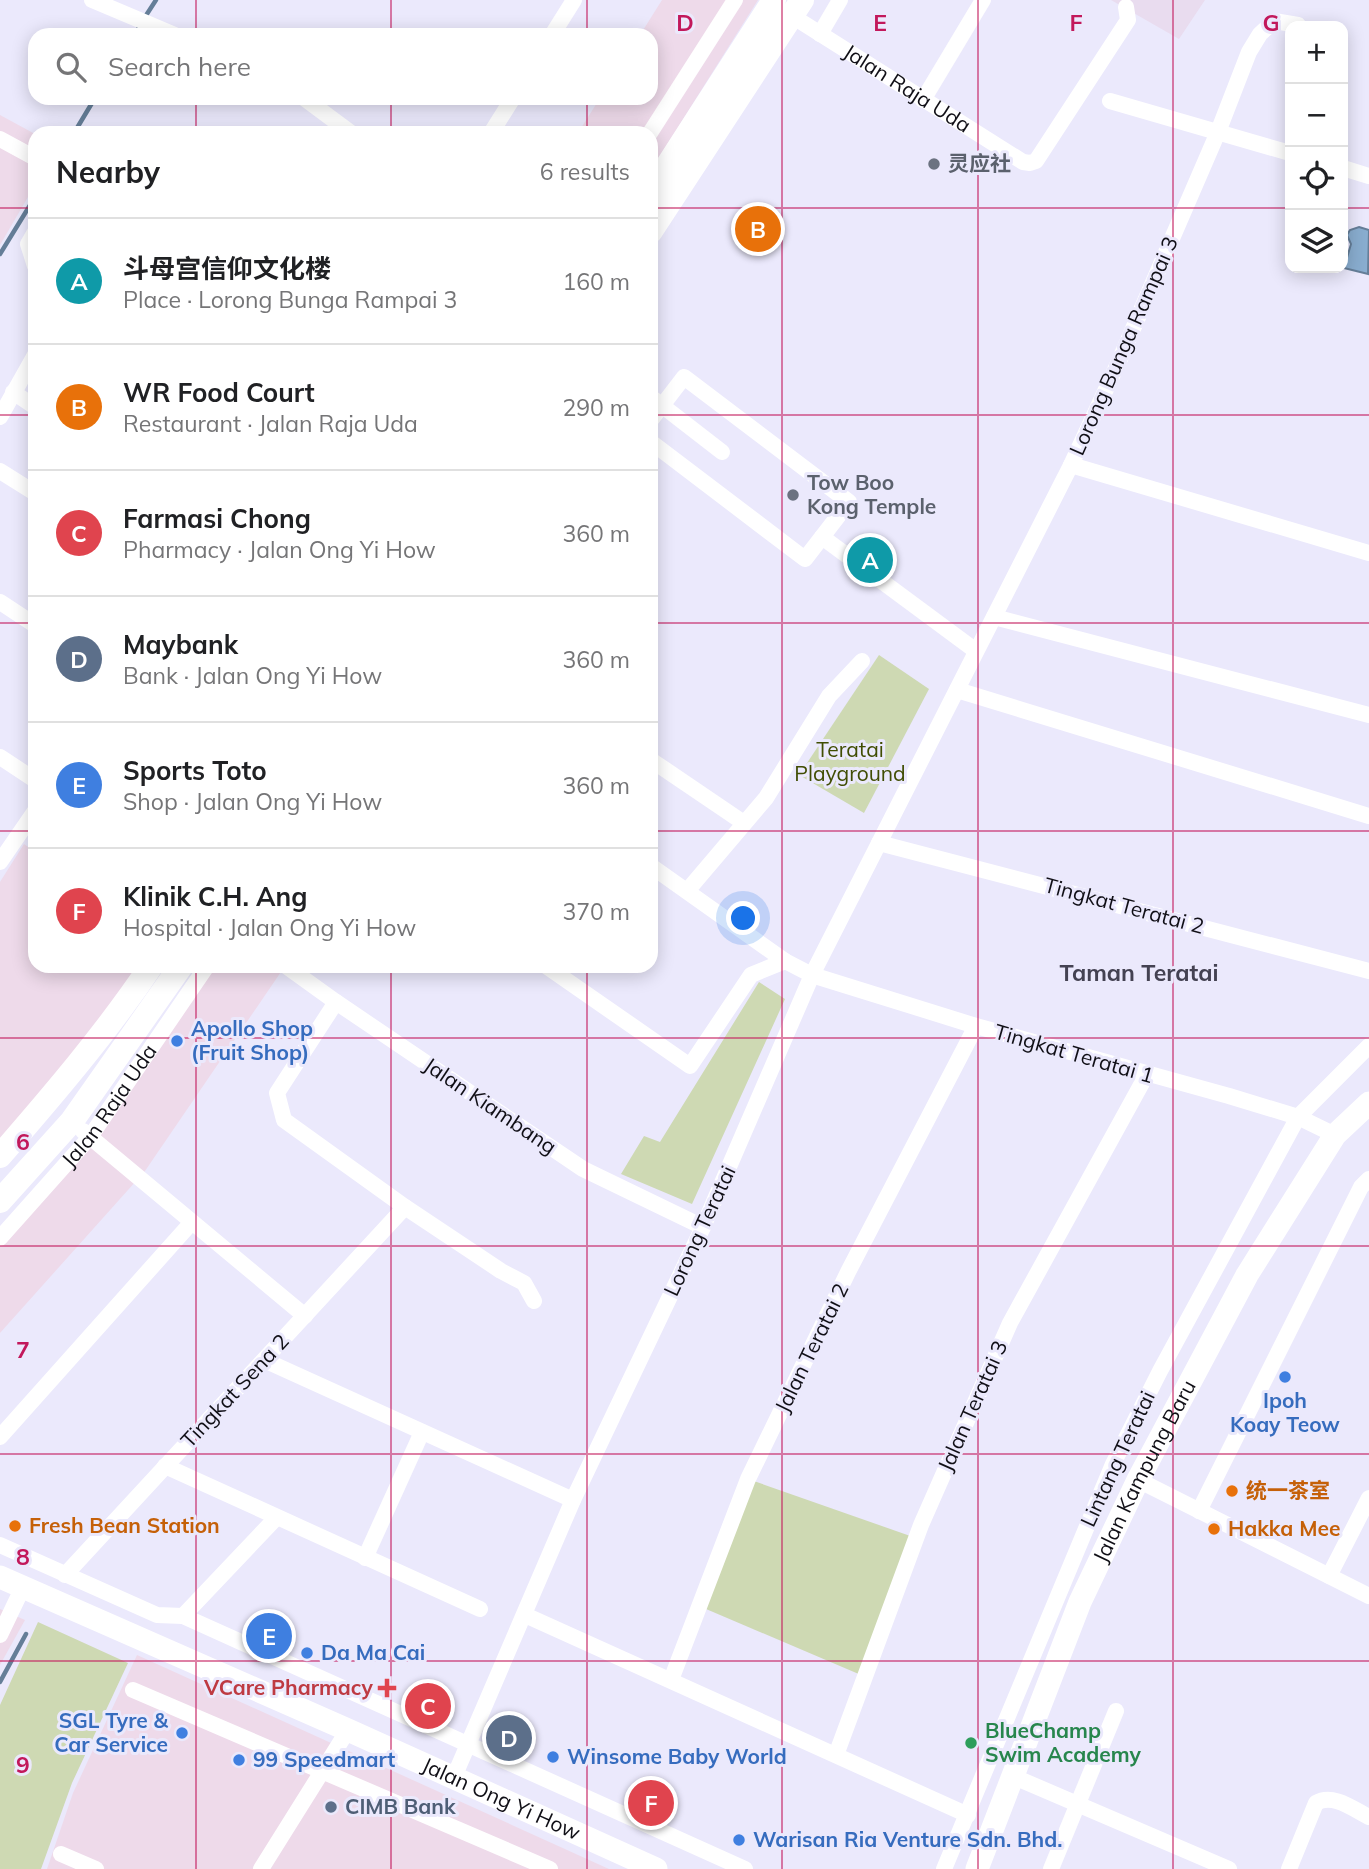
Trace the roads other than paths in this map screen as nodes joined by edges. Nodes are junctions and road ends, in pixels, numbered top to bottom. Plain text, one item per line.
1 (92, 0) edge
2 (574, 0) edge
3 (735, 0) edge
4 (840, 0) edge
5 (983, 0) edge
6 (789, 5) edge
7 (1126, 7) dead end
8 (1285, 23) edge
9 (158, 28) edge
10 (556, 28) edge
11 (820, 34) junction
12 (923, 100) junction
13 (1110, 101) dead end
14 (311, 105) edge
15 (509, 105) edge
16 (331, 126) edge
17 (495, 126) edge
18 (654, 126) edge
19 (1218, 132) junction
20 (0, 138) edge
21 (1285, 152) edge
22 (28, 154) edge
23 (1348, 170) edge
24 (1369, 176) edge
25 (658, 182) edge
26 (658, 220) edge
27 (28, 367) edge
28 (13, 392) junction
29 (658, 399) edge
30 (28, 402) edge
31 (658, 403) edge
32 (0, 417) edge
33 (658, 447) edge
34 (722, 452) dead end
35 (1071, 465) junction
36 (0, 471) edge
37 (28, 489) edge
38 (822, 537) junction
39 (1369, 553) edge
40 (0, 601) edge
41 (994, 617) junction
42 (28, 620) edge
43 (976, 651) junction
44 (862, 661) dead end
45 (957, 690) junction
46 (1369, 715) edge
47 (0, 757) edge
48 (658, 765) edge
49 (28, 775) edge
50 (1369, 816) edge
51 (28, 821) edge
52 (744, 823) junction
53 (879, 843) junction
54 (0, 862) edge
55 (658, 871) edge
56 (687, 891) junction
57 (785, 961) junction
58 (1369, 971) edge
59 (146, 973) edge
60 (176, 973) edge
61 (202, 973) edge
62 (296, 973) edge
63 (556, 973) edge
64 (812, 975) junction
65 (126, 1002) junction
66 (336, 1002) junction
67 (147, 1016) junction
68 (976, 1026) junction
69 (1369, 1046) edge
70 (1147, 1074) junction
71 (1369, 1103) edge
72 (1298, 1117) junction
73 (81, 1129) junction
74 (1335, 1135) junction
75 (0, 1156) edge
76 (1369, 1179) edge
77 (0, 1201) edge
78 (405, 1207) junction
79 (192, 1222) junction
80 (703, 1227) junction
81 (0, 1238) edge
82 (534, 1301) dead end
83 (305, 1316) junction
84 (264, 1360) junction
85 (422, 1432) junction
86 (0, 1437) edge
87 (165, 1466) junction
88 (1138, 1480) junction
89 (1369, 1498) edge
90 (573, 1500) junction
91 (1199, 1511) junction
92 (276, 1518) junction
93 (0, 1545) edge
94 (365, 1558) junction
95 (65, 1574) junction
96 (1329, 1576) junction
97 (0, 1577) edge
98 (23, 1587) junction
99 (1369, 1596) edge
100 (480, 1609) dead end
101 (157, 1615) junction
102 (525, 1615) junction
103 (183, 1616) junction
104 (2, 1625) edge
105 (145, 1640) junction
106 (671, 1680) junction
107 (132, 1690) dead end
108 (1116, 1711) dead end
109 (348, 1730) junction
110 (467, 1743) junction
111 (836, 1755) junction
112 (321, 1771) junction
113 (1012, 1776) junction
114 (454, 1777) junction
115 (1078, 1804) junction
116 (968, 1815) junction
117 (1369, 1817) edge
118 (61, 1854) dead end
119 (96, 1869) edge
120 (261, 1869) edge
121 (550, 1869) edge
122 (656, 1869) edge
123 (745, 1869) edge
124 (944, 1869) edge
125 (977, 1869) edge
126 (1051, 1869) edge
127 (1229, 1869) edge
128 (1289, 1869) edge

1 - 9 street
2 - 10 street
3 - 18 street
4 - 11 street
5 - 12 street
6 - 11 street, Jalan Raja Uda
6 - 25 main road
6 - 26 main road
7 - 12 street, Jalan Raja Uda
8 - 19 street, Lorong Bunga Rampai 3
11 - 12 street, Jalan Raja Uda
13 - 19 street
14 - 16 street
15 - 17 street
19 - 21 street
19 - 35 street, Lorong Bunga Rampai 3
20 - 22 street
23 - 24 street
27 - 28 street
28 - 30 street
28 - 32 street
29 - 38 street
31 - 34 street
33 - 38 street
35 - 39 street
35 - 41 street, Lorong Bunga Rampai 3
36 - 37 street
38 - 43 street
40 - 42 street
41 - 43 street, Lorong Bunga Rampai 3
41 - 46 street
43 - 45 street, Lorong Bunga Rampai 3
44 - 52 street
45 - 50 street
45 - 53 street, Lorong Teratai
47 - 49 street
48 - 52 street
51 - 54 street
52 - 56 street
53 - 58 street, Tingkat Teratai 2
53 - 64 street, Lorong Teratai
55 - 56 street, Tingkat Teratai 1
56 - 57 street, Tingkat Teratai 1
57 - 63 street
57 - 64 street, Tingkat Teratai 1
59 - 65 main road
60 - 67 main road, Jalan Raja Uda
61 - 73 street, Jalan Raja Uda
62 - 66 street, Jalan Kiambang
64 - 68 street, Tingkat Teratai 1
64 - 80 street, Lorong Teratai
65 - 67 main road
65 - 75 main road
66 - 78 street
66 - 80 street, Jalan Kiambang
67 - 73 main road, Jalan Raja Uda
68 - 70 street, Tingkat Teratai 1
68 - 106 street, Jalan Teratai 2
69 - 72 street, Lintang Teratai
70 - 72 street, Tingkat Teratai 1
70 - 111 street, Jalan Teratai 3
71 - 74 street, Jalan Kampung Baru
72 - 74 street, Tingkat Teratai 1
72 - 116 street, Lintang Teratai
73 - 77 main road, Jalan Raja Uda
73 - 79 street
73 - 81 street, Jalan Raja Uda
74 - 88 street, Jalan Kampung Baru
76 - 91 street
78 - 82 street
78 - 83 street, Tingkat Sena 2
79 - 83 street
79 - 86 street
80 - 90 street, Lorong Teratai
83 - 84 street, Tingkat Sena 2
84 - 85 street
84 - 87 street, Tingkat Sena 2
85 - 90 street
85 - 94 street
87 - 92 street
87 - 95 street, Tingkat Sena 2
88 - 91 street
88 - 113 street, Jalan Kampung Baru
89 - 96 street
90 - 102 street, Lorong Teratai
91 - 96 street
92 - 94 street
92 - 103 street
93 - 95 street, Jalan Ong Yi How
94 - 100 street
95 - 101 street, Jalan Ong Yi How
96 - 99 street
97 - 98 street, Jalan Ong Yi How
98 - 104 street
98 - 105 street, Jalan Ong Yi How
101 - 103 street, Jalan Ong Yi How
101 - 105 street
102 - 106 street
102 - 110 street, Lorong Teratai
103 - 110 street, Jalan Ong Yi How
105 - 109 street, Jalan Ong Yi How
106 - 111 street
107 - 112 street
108 - 115 street
109 - 112 street
109 - 114 street, Jalan Ong Yi How
110 - 114 street, Lorong Teratai
110 - 123 street, Jalan Ong Yi How
111 - 116 street
112 - 120 street
112 - 121 street
113 - 115 street
113 - 125 street, Jalan Kampung Baru
114 - 122 street, Jalan Ong Yi How
115 - 126 street
115 - 127 street
116 - 124 street
117 - 128 street
118 - 119 street

